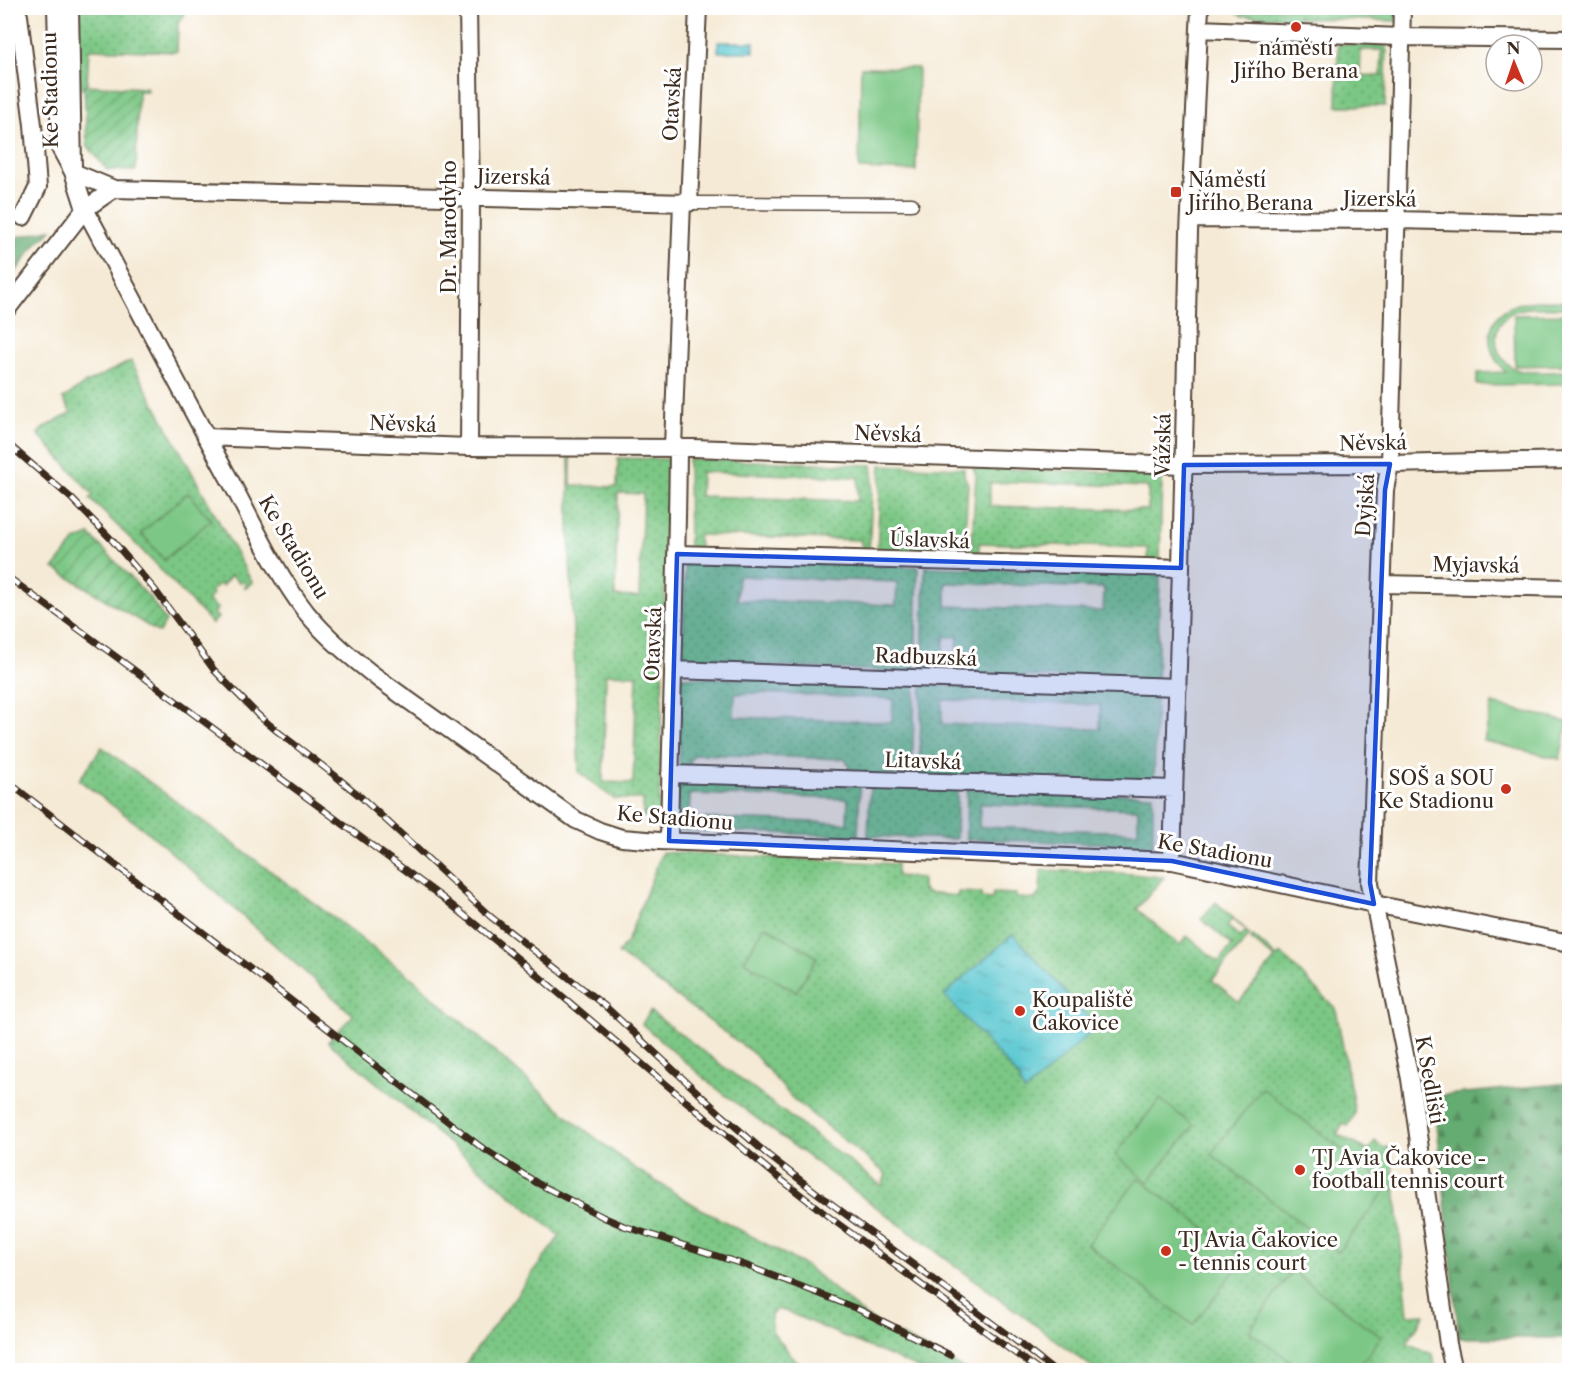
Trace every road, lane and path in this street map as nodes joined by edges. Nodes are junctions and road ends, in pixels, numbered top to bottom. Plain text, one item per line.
1 (15, 8) edge
2 (56, 8) edge
3 (69, 8) edge
4 (468, 8) edge
5 (698, 8) edge
6 (1200, 8) edge
7 (1402, 8) edge
8 (1199, 29) junction
9 (1400, 37) junction
10 (1569, 39) edge
11 (73, 172) junction
12 (114, 189) junction
13 (471, 197) junction
14 (685, 202) junction
15 (912, 204) dead end
16 (85, 209) junction
17 (22, 217) dead end
18 (1191, 219) junction
19 (1396, 220) junction
20 (1569, 224) edge
21 (8, 308) edge
22 (206, 437) junction
23 (469, 447) junction
24 (676, 448) junction
25 (1569, 460) edge
26 (1390, 464) junction
27 (1184, 465) junction
28 (677, 554) junction
29 (1181, 568) junction
30 (1382, 584) junction
31 (1569, 588) edge
32 (673, 670) junction
33 (1178, 687) junction
34 (670, 774) junction
35 (1174, 789) junction
36 (669, 841) junction
37 (1172, 861) junction
38 (1374, 904) junction
39 (1569, 943) edge
40 (1454, 1371) edge

1 - 17 street, Ke Stadionu
2 - 11 street, Ke Stadionu
3 - 11 street, Ke Stadionu
4 - 13 street, Dr. Marodyho
5 - 14 street, Otavská
6 - 8 street
7 - 9 street
8 - 9 street
8 - 18 street, Vážská
9 - 10 street
9 - 19 street, Dyjská
11 - 12 street, Jizerská
11 - 16 street, Ke Stadionu
12 - 13 street, Jizerská
12 - 16 street
13 - 14 street, Jizerská
13 - 23 street, Dr. Marodyho
14 - 15 street, Jizerská
14 - 24 street, Otavská
16 - 21 street
16 - 22 street, Ke Stadionu
18 - 19 street, Jizerská
18 - 27 street, Vážská
19 - 20 street, Jizerská
19 - 26 street, Dyjská
22 - 23 street, Něvská
22 - 36 street, Ke Stadionu
23 - 24 street, Něvská
24 - 27 street, Něvská
24 - 28 street, Otavská
25 - 26 street, Něvská
26 - 27 street, Něvská
26 - 30 street, Dyjská
27 - 29 street, Vážská
28 - 29 street, Úslavská
28 - 32 street, Otavská
29 - 33 street, Vážská
30 - 31 street, Myjavská
30 - 38 street, Dyjská
32 - 33 street, Radbuzská
32 - 34 street, Otavská
33 - 35 street, Vážská
34 - 35 street, Litavská
34 - 36 street, Otavská
35 - 37 street, Vážská
36 - 37 street, Ke Stadionu
37 - 38 street, Ke Stadionu
38 - 39 street, Ke Stadionu
38 - 40 street, K Sedlišti

